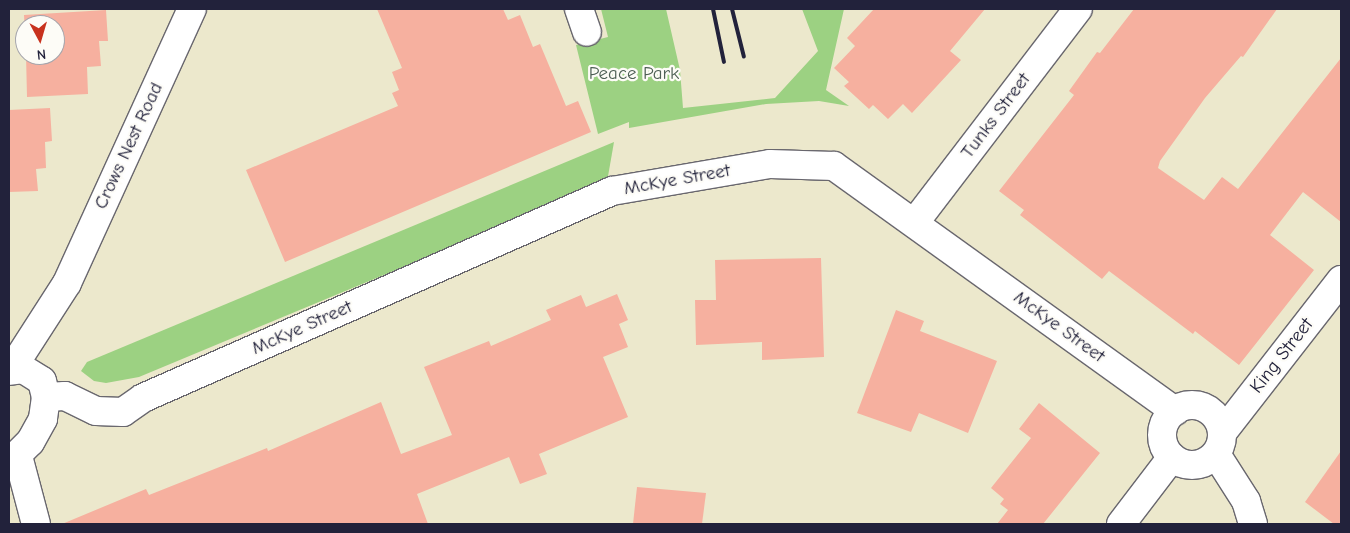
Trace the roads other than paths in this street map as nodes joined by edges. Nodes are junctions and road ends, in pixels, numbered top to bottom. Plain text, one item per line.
1 (192, 9) edge
2 (1078, 9) edge
3 (915, 222) junction
4 (1341, 280) edge
5 (28, 379) edge
6 (1175, 411) junction
7 (1219, 443) junction
8 (1172, 457) junction
9 (14, 459) edge
10 (9, 491) edge
11 (34, 519) edge
12 (1121, 524) edge
13 (1253, 524) edge

1 - 5 street, Crows Nest Road
2 - 3 street, Tunks Street
3 - 5 street, McKye Street
3 - 6 street, McKye Street
4 - 7 street, King Street
5 - 9 street
6 - 7 street
6 - 8 street
7 - 8 street
7 - 13 street
8 - 12 street
9 - 11 street
10 - 11 street

